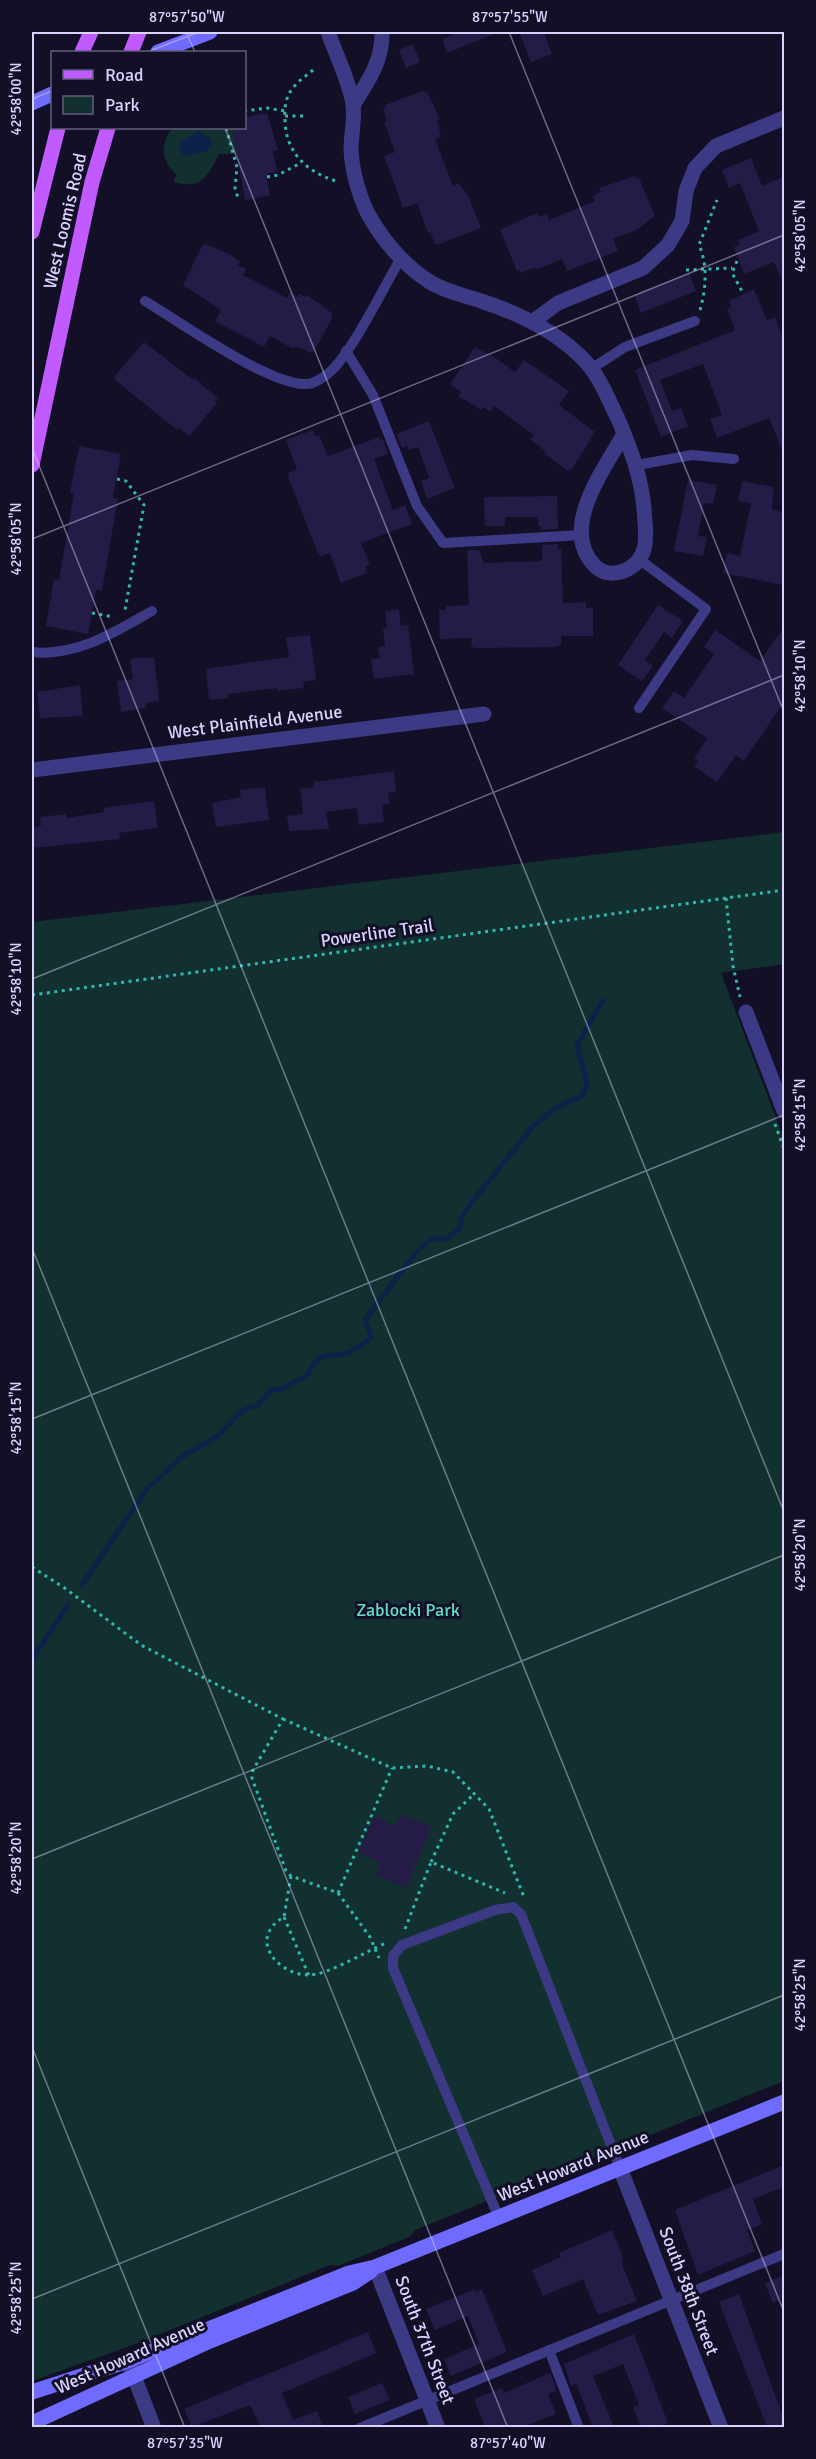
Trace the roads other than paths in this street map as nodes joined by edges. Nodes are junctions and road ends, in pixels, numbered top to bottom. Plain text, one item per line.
1 (91, 32) edge
2 (139, 32) edge
3 (210, 32) edge
4 (328, 32) edge
5 (382, 32) edge
6 (82, 51) edge
7 (131, 51) edge
8 (161, 51) edge
9 (51, 94) edge
10 (32, 103) edge
11 (353, 105) junction
12 (784, 118) edge
13 (58, 129) edge
14 (108, 129) edge
15 (32, 232) edge
16 (401, 258) junction
17 (145, 301) dead end
18 (695, 321) road end
19 (532, 322) junction
20 (346, 351) junction
21 (591, 369) junction
22 (624, 434) junction
23 (734, 459) dead end
24 (32, 465) edge
25 (637, 465) junction
26 (582, 535) junction
27 (640, 560) junction
28 (152, 611) dead end
29 (32, 652) edge
30 (639, 708) dead end
31 (484, 714) dead end
32 (32, 770) edge
33 (747, 1012) road end
34 (784, 1111) edge
35 (784, 2102) edge
36 (620, 2168) junction
37 (499, 2218) junction
38 (784, 2254) edge
39 (375, 2267) junction
40 (672, 2301) junction
41 (549, 2350) junction
42 (131, 2368) junction
43 (32, 2392) edge
44 (427, 2399) junction
45 (32, 2423) edge
46 (154, 2427) edge
47 (360, 2427) edge
48 (438, 2427) edge
49 (579, 2427) edge
50 (721, 2427) edge

1 - 6 main road
2 - 7 main road
3 - 8 street
4 - 11 street
5 - 11 street
9 - 10 street
11 - 16 street
12 - 19 street
13 - 15 main road, West Loomis Road
14 - 24 main road, West Loomis Road
16 - 19 street
16 - 20 lane
17 - 20 lane
18 - 21 lane
19 - 21 street
20 - 26 lane
21 - 22 street
22 - 25 street
22 - 26 street
23 - 25 lane
25 - 27 street
26 - 27 street
27 - 30 lane
28 - 29 lane
31 - 32 street, West Plainfield Avenue
33 - 34 street
35 - 36 street, West Howard Avenue
36 - 37 street, West Howard Avenue
36 - 37 lane
36 - 40 street, South 38th Street
37 - 39 street, West Howard Avenue
38 - 40 lane
39 - 42 street, West Howard Avenue
39 - 44 street, South 37th Street
40 - 41 lane
40 - 50 street, South 38th Street
41 - 44 lane
41 - 49 lane
42 - 43 street, West Howard Avenue
42 - 45 street, West Howard Avenue
42 - 46 street
44 - 47 lane
44 - 48 street, South 37th Street

